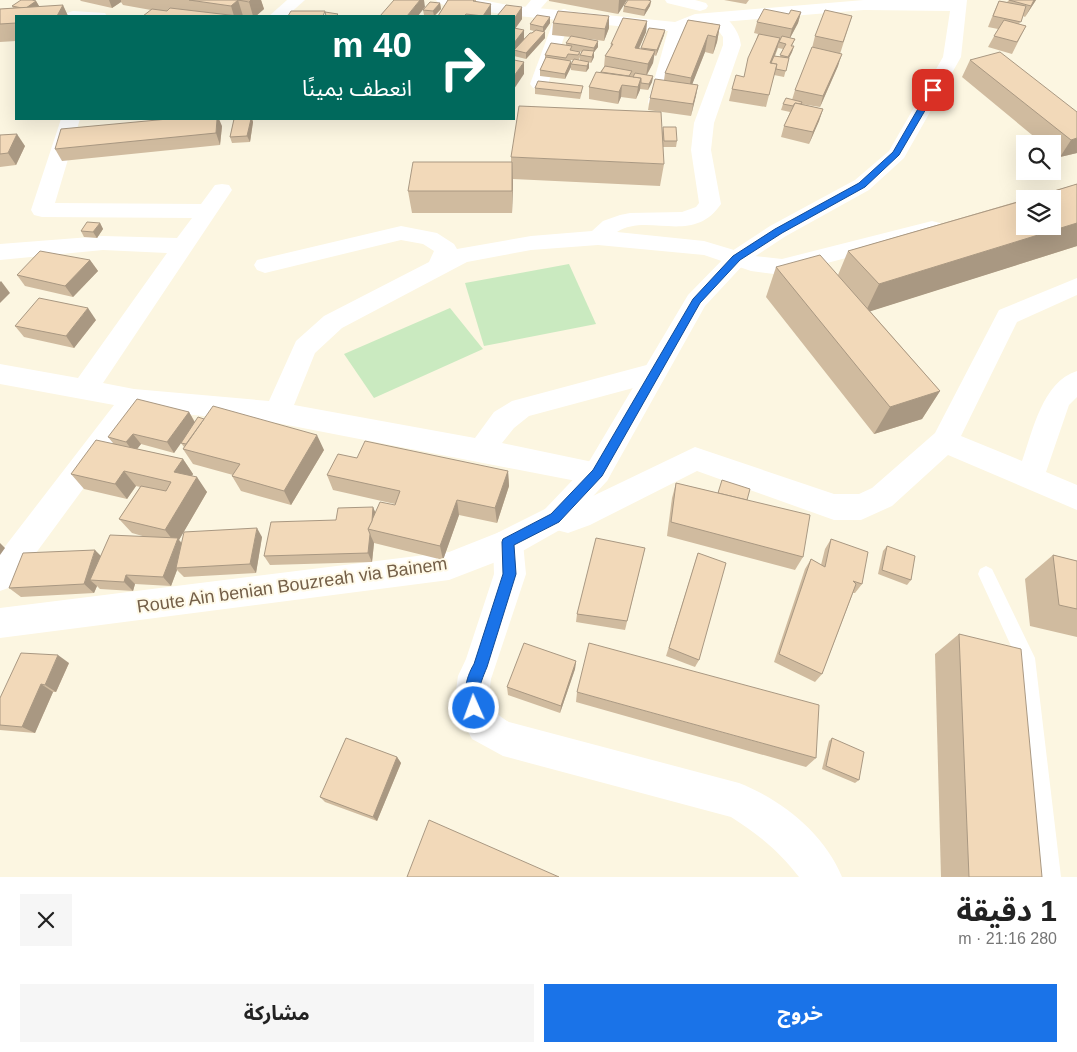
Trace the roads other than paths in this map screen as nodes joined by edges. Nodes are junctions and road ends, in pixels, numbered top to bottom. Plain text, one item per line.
1 (298, 0) edge
2 (673, 0) edge
3 (449, 1) edge
4 (479, 2) edge
5 (854, 3) edge
6 (958, 3) edge
7 (535, 6) edge
8 (700, 8) edge
9 (507, 13) edge
10 (564, 14) junction
11 (278, 15) edge
12 (445, 15) edge
13 (717, 18) junction
14 (622, 20) junction
15 (677, 27) junction
16 (616, 39) edge
17 (538, 84) edge
18 (657, 102) edge
19 (70, 120) edge
20 (222, 190) dead end
21 (208, 211) junction
22 (950, 223) edge
23 (598, 238) junction
24 (183, 246) junction
25 (0, 252) edge
26 (737, 258) junction
27 (265, 266) dead end
28 (438, 267) junction
29 (1077, 286) edge
30 (654, 372) junction
31 (0, 374) edge
32 (1077, 381) edge
33 (84, 390) junction
34 (134, 399) junction
35 (278, 412) junction
36 (945, 441) junction
37 (481, 451) junction
38 (597, 473) junction
39 (1030, 477) junction
40 (1077, 498) edge
41 (555, 518) junction
42 (508, 542) junction
43 (986, 574) dead end
44 (0, 577) edge
45 (0, 623) edge
46 (1053, 876) edge
47 (823, 877) edge

1 - 11 street
2 - 8 street
3 - 4 street
3 - 12 street
4 - 9 street
5 - 6 street
5 - 13 street
6 - 26 street, Route Ain benian Bouzreah via Bainem
7 - 9 street
7 - 10 street
8 - 13 street
8 - 15 street
10 - 14 street
10 - 17 street
13 - 23 street
14 - 15 street
14 - 16 street
15 - 18 street
19 - 21 street
20 - 21 street
21 - 24 street
22 - 26 street
23 - 26 street
23 - 28 street
24 - 25 street
24 - 33 street
26 - 30 street, Route Ain benian Bouzreah via Bainem
27 - 28 street
28 - 35 street
29 - 36 street
30 - 37 street
30 - 38 street, Route Ain benian Bouzreah via Bainem
31 - 33 street
32 - 39 street
33 - 34 street
34 - 35 street
34 - 44 street
35 - 37 street
36 - 39 street
36 - 41 street
37 - 38 street
38 - 41 street, Route Ain benian Bouzreah via Bainem
39 - 40 street
41 - 42 street, Route Ain benian Bouzreah via Bainem
42 - 45 street, Route Ain benian Bouzreah via Bainem
42 - 47 street
43 - 46 lane

